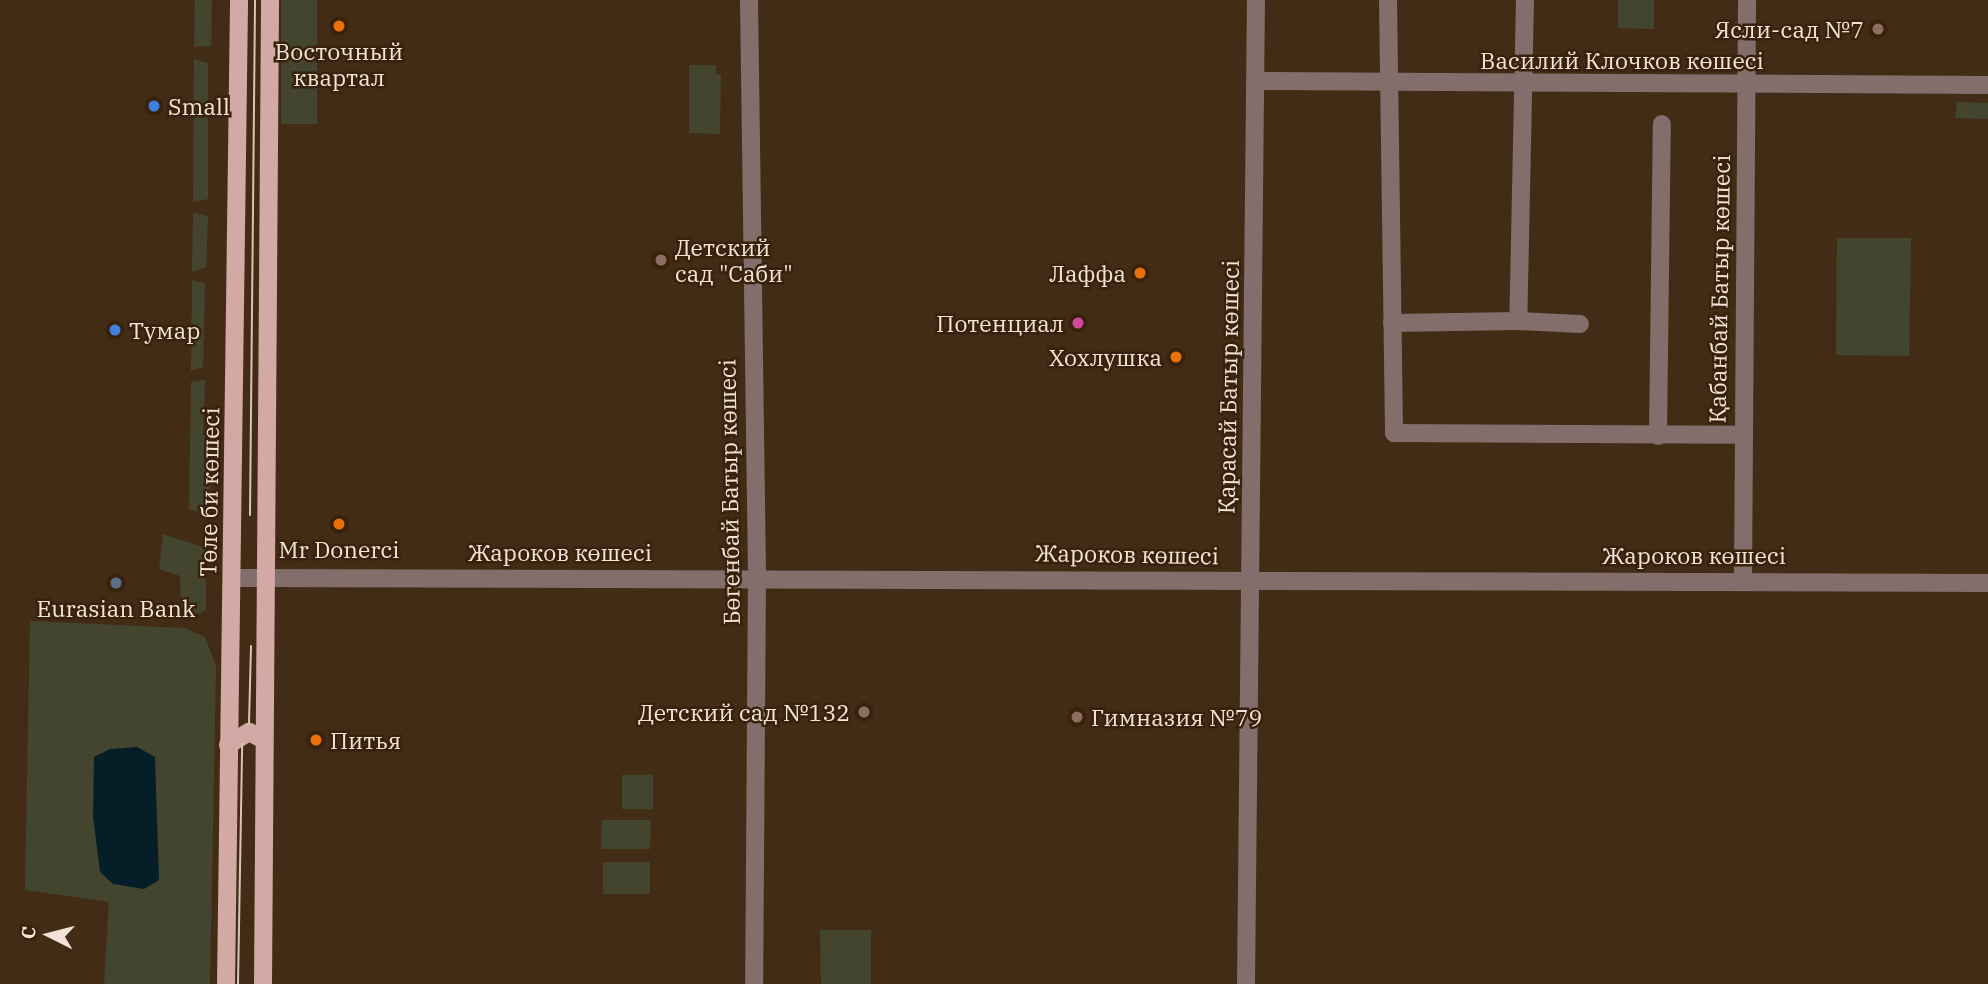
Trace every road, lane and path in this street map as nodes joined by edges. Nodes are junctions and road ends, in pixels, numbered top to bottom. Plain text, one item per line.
1 (239, 0) edge
2 (270, 0) edge
3 (749, 0) edge
4 (1256, 0) edge
5 (1388, 0) edge
6 (1525, 0) edge
7 (1747, 0) edge
8 (1255, 81) junction
9 (1388, 84) junction
10 (1523, 84) junction
11 (1746, 85) junction
12 (1988, 85) edge
13 (1661, 124) dead end
14 (1518, 321) junction
15 (1392, 323) junction
16 (1580, 324) dead end
17 (1742, 435) junction
18 (1658, 436) junction
19 (757, 576) junction
20 (233, 578) junction
21 (266, 578) junction
22 (1743, 579) junction
23 (1250, 580) junction
24 (1988, 583) edge
25 (264, 740) junction
26 (228, 745) junction
27 (226, 984) edge
28 (263, 984) edge
29 (754, 984) edge
30 (1246, 984) edge

1 - 20 main road, Төле би көшесі
2 - 21 main road
3 - 19 street, Бөгенбай Батыр көшесі
4 - 8 street, Қарасай Батыр көшесі
5 - 9 street
6 - 10 street
7 - 11 street, Қабанбай Батыр көшесі
8 - 9 street, Василий Клочков көшесі
8 - 23 street, Қарасай Батыр көшесі
9 - 10 street, Василий Клочков көшесі
9 - 15 street
10 - 11 street, Василий Клочков көшесі
10 - 14 street
11 - 12 street, Василий Клочков көшесі
11 - 17 street, Қабанбай Батыр көшесі
13 - 18 street
14 - 15 street
14 - 16 street
15 - 18 street
17 - 18 street
17 - 22 street, Қабанбай Батыр көшесі
19 - 21 street, Жароков көшесі
19 - 23 street, Жароков көшесі
19 - 29 street, Бөгенбай Батыр көшесі
20 - 21 street, Жароков көшесі
20 - 26 main road, Төле би көшесі
21 - 25 main road
22 - 23 street, Жароков көшесі
22 - 24 street, Жароков көшесі
23 - 30 street, Қарасай Батыр көшесі
25 - 26 main road
25 - 28 main road
26 - 27 main road, Төле би көшесі

